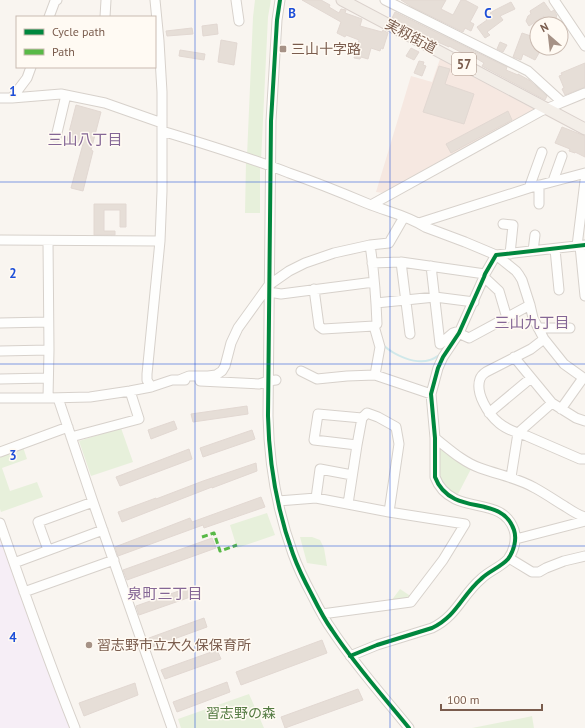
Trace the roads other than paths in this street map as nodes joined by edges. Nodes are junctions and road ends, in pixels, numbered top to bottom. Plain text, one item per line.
1 (57, 0) edge
2 (106, 0) edge
3 (155, 0) edge
4 (236, 0) edge
5 (280, 0) edge
6 (342, 0) edge
7 (554, 0) edge
8 (390, 1) edge
9 (49, 16) edge
10 (105, 16) edge
11 (239, 21) dead end
12 (585, 46) edge
13 (31, 68) edge
14 (585, 93) edge
15 (66, 95) junction
16 (0, 98) edge
17 (12, 98) junction
18 (562, 102) junction
19 (546, 108) junction
20 (162, 127) junction
21 (585, 129) edge
22 (56, 137) dead end
23 (542, 152) dead end
24 (562, 156) dead end
25 (270, 166) junction
26 (585, 173) edge
27 (553, 181) junction
28 (585, 181) edge
29 (539, 185) junction
30 (529, 188) junction
31 (539, 204) dead end
32 (371, 205) junction
33 (404, 217) junction
34 (419, 223) junction
35 (503, 224) dead end
36 (535, 235) dead end
37 (0, 240) edge
38 (48, 240) junction
39 (160, 241) junction
40 (370, 245) junction
41 (581, 246) edge
42 (555, 249) junction
43 (534, 251) junction
44 (510, 254) junction
45 (496, 255) junction
46 (401, 262) junction
47 (372, 263) junction
48 (431, 266) junction
49 (485, 276) junction
50 (374, 282) junction
51 (269, 285) junction
52 (314, 289) junction
53 (559, 290) dead end
54 (275, 294) dead end
55 (585, 296) edge
56 (435, 297) junction
57 (406, 300) junction
58 (474, 302) junction
59 (376, 303) junction
60 (530, 305) junction
61 (507, 318) junction
62 (48, 322) junction
63 (0, 323) edge
64 (374, 326) junction
65 (538, 328) junction
66 (570, 328) dead end
67 (459, 333) junction
68 (410, 334) dead end
69 (544, 339) junction
70 (49, 350) junction
71 (0, 351) edge
72 (514, 357) junction
73 (300, 371) dead end
74 (376, 375) junction
75 (48, 378) junction
76 (531, 378) junction
77 (0, 379) edge
78 (584, 379) edge
79 (179, 380) junction
80 (272, 381) junction
81 (151, 387) junction
82 (130, 391) junction
83 (431, 394) junction
84 (0, 398) edge
85 (48, 398) junction
86 (58, 398) junction
87 (552, 403) junction
88 (561, 409) junction
89 (489, 413) junction
90 (362, 418) junction
91 (585, 421) edge
92 (68, 427) junction
93 (518, 433) junction
94 (71, 437) junction
95 (435, 438) junction
96 (357, 445) junction
97 (0, 452) edge
98 (585, 459) edge
99 (352, 475) junction
100 (511, 477) junction
101 (316, 498) junction
102 (278, 501) junction
103 (93, 502) junction
104 (348, 504) junction
105 (389, 512) junction
106 (585, 517) edge
107 (585, 521) edge
108 (0, 523) edge
109 (103, 530) junction
110 (516, 539) junction
111 (48, 550) junction
112 (585, 556) edge
113 (509, 558) junction
114 (114, 560) junction
115 (14, 563) junction
116 (24, 592) junction
117 (322, 614) junction
118 (350, 656) junction
119 (75, 728) edge
120 (172, 728) edge
121 (409, 728) edge

1 - 9 street
2 - 10 street
3 - 20 street
4 - 11 street
5 - 25 street
6 - 19 main road, 実籾街道 / 57
7 - 12 street
8 - 18 street
13 - 17 street
14 - 18 street
15 - 17 street
15 - 20 street
15 - 22 street
16 - 17 street
18 - 19 street
19 - 21 main road, 実籾街道 / 57
19 - 32 street
20 - 25 street
20 - 39 street
23 - 30 street
24 - 27 street
25 - 32 street
25 - 51 street
26 - 27 street
27 - 29 street
28 - 41 street
29 - 30 street
29 - 31 street
30 - 34 street
32 - 33 street
33 - 34 street
33 - 40 street
34 - 45 street
35 - 44 street
36 - 43 street
37 - 38 street
38 - 39 street
38 - 62 street
39 - 81 street
40 - 47 street
40 - 51 street
41 - 42 street
41 - 55 street
42 - 43 street
42 - 53 street
43 - 44 street
44 - 45 street
45 - 49 street
45 - 60 street
46 - 47 street
46 - 48 street
46 - 57 street
47 - 50 street
48 - 49 street
48 - 56 street
49 - 58 street
49 - 61 street
50 - 52 street
50 - 59 street
51 - 79 street
51 - 80 street
52 - 54 street
52 - 64 street
56 - 57 street
56 - 58 street
56 - 67 street
57 - 59 street
57 - 68 street
58 - 67 street
59 - 64 street
60 - 61 street
60 - 65 street
61 - 67 street
62 - 63 street
62 - 70 street
64 - 74 street
65 - 66 street
65 - 69 street
67 - 83 street
69 - 72 street
69 - 78 street
70 - 71 street
70 - 75 street
72 - 76 street
72 - 89 street
73 - 74 street
74 - 83 street
75 - 77 street
75 - 85 street
76 - 87 street
76 - 89 street
78 - 88 street
79 - 80 street
79 - 81 street
80 - 102 street
81 - 82 street
82 - 86 street
82 - 94 street
83 - 95 street
84 - 85 street
85 - 86 street
86 - 92 street
87 - 88 street
87 - 93 street
88 - 91 street
89 - 93 street
90 - 96 street
90 - 96 street
90 - 105 street
92 - 94 street
92 - 97 street
93 - 98 street
93 - 100 street
94 - 103 street
95 - 100 street
95 - 110 street
96 - 99 street
99 - 101 street
99 - 104 street
100 - 106 street
101 - 102 street
101 - 104 street
102 - 117 street
103 - 109 street
103 - 111 street
104 - 105 street
105 - 117 street
107 - 110 street
108 - 115 street
109 - 111 street
109 - 114 street
110 - 113 street
111 - 115 street
112 - 113 street
113 - 118 street
114 - 116 street
114 - 120 street
115 - 116 street
116 - 119 street
117 - 118 street
118 - 121 street

